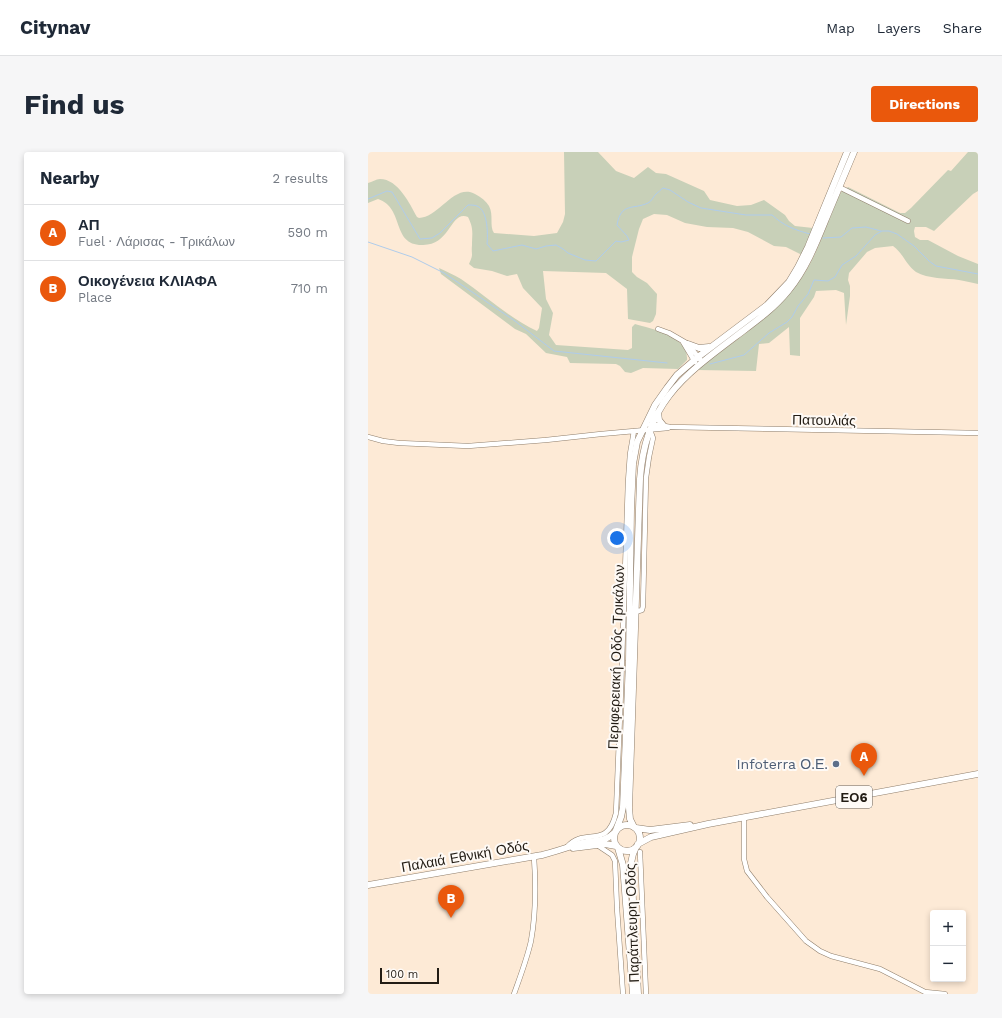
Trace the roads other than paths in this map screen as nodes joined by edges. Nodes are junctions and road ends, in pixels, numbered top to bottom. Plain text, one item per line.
1 (847, 152) edge
2 (854, 152) edge
3 (839, 188) junction
4 (908, 221) dead end
5 (658, 329) dead end
6 (686, 343) junction
7 (711, 347) junction
8 (698, 361) junction
9 (658, 413) junction
10 (666, 426) junction
11 (647, 428) junction
12 (634, 431) junction
13 (978, 433) edge
14 (368, 437) edge
15 (626, 625) junction
16 (622, 737) junction
17 (978, 774) edge
18 (744, 817) junction
19 (708, 824) junction
20 (635, 828) junction
21 (615, 831) junction
22 (596, 845) junction
23 (617, 847) junction
24 (638, 848) junction
25 (565, 849) junction
26 (534, 857) junction
27 (368, 886) edge
28 (514, 994) edge
29 (624, 994) edge
30 (633, 994) edge
31 (638, 994) edge
32 (646, 994) edge
33 (945, 994) edge

1 - 7 main road, Περιφερειακή Οδός Τρικάλων
2 - 3 main road, Περιφερειακή Οδός Τρικάλων
3 - 4 street
3 - 8 main road, Περιφερειακή Οδός Τρικάλων
5 - 6 street
6 - 7 main road
6 - 8 street
7 - 8 main road, Περιφερειακή Οδός Τρικάλων
8 - 9 main road, Περιφερειακή Οδός Τρικάλων
8 - 11 main road, Περιφερειακή Οδός Τρικάλων
9 - 10 main road
9 - 11 main road, Περιφερειακή Οδός Τρικάλων
10 - 11 street, Πατουλιάς
10 - 13 street, Πατουλιάς
11 - 12 street, Πατουλιάς
11 - 15 main road, Περιφερειακή Οδός Τρικάλων
11 - 20 main road, Περιφερειακή Οδός Τρικάλων
12 - 14 street, Πατουλιάς
12 - 15 street
15 - 16 main road, Περιφερειακή Οδός Τρικάλων
16 - 21 main road, Περιφερειακή Οδός Τρικάλων
16 - 25 street
17 - 18 main road, ΕΟ6
18 - 19 main road, ΕΟ6
18 - 33 street
19 - 20 main road, ΕΟ6
19 - 24 main road, ΕΟ6
20 - 21 main road, ΕΟ6
20 - 24 main road
21 - 23 main road
21 - 25 main road, Παλαιά Εθνική Οδός
22 - 23 main road, Παλαιά Εθνική Οδός
22 - 25 main road, Παλαιά Εθνική Οδός
22 - 29 street, Παράπλευρη Οδός
23 - 24 main road, ΕΟ6
23 - 30 main road
24 - 31 main road
24 - 32 street, Παράπλευρη Οδός
25 - 26 main road, Παλαιά Εθνική Οδός
26 - 27 main road, Παλαιά Εθνική Οδός
26 - 28 street

